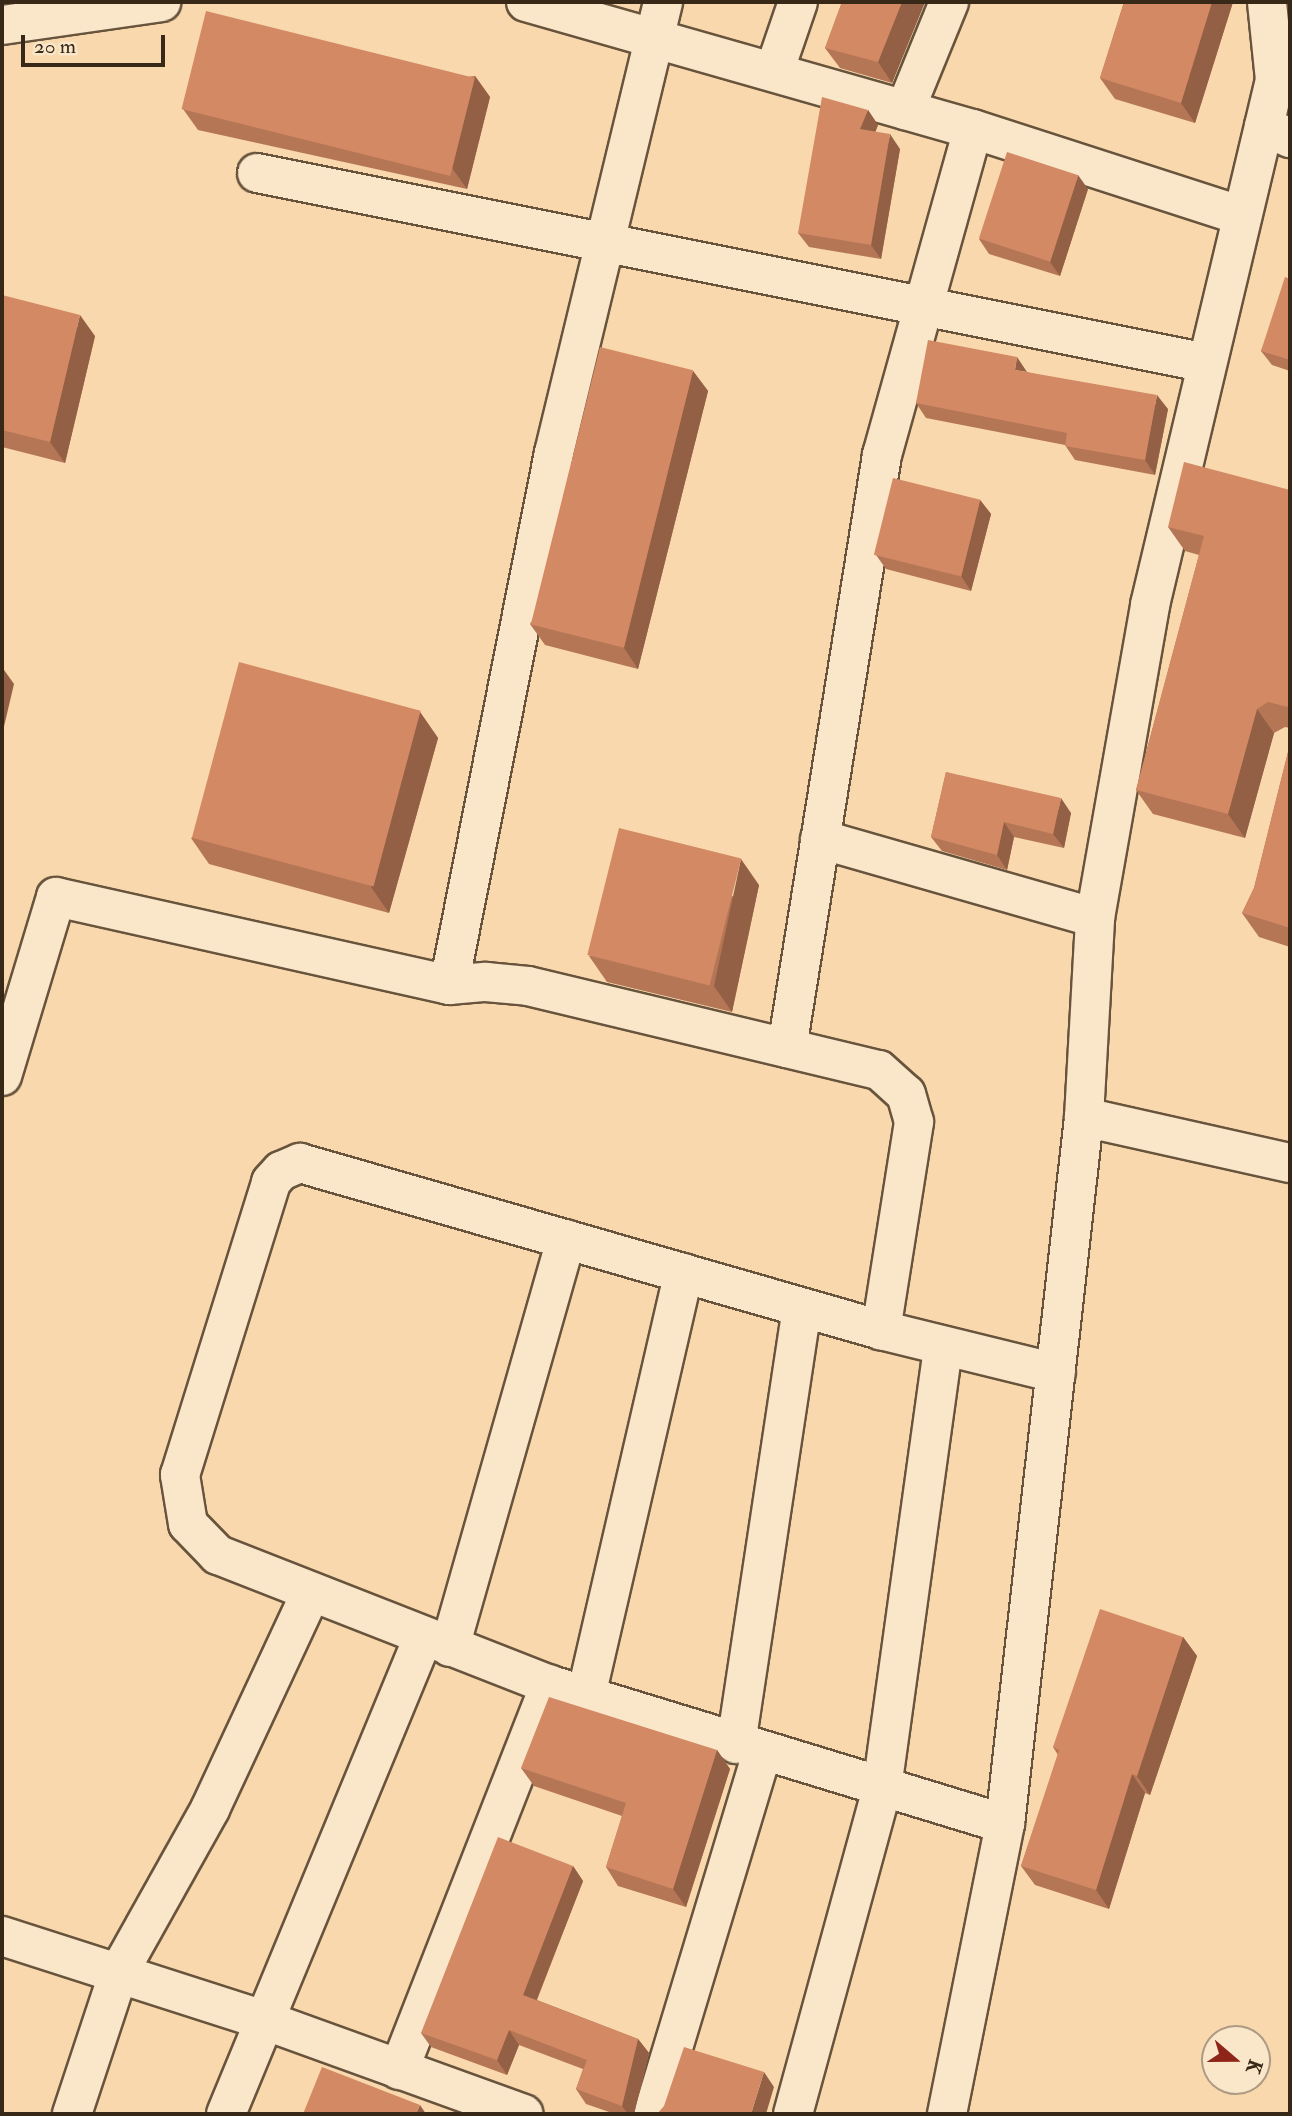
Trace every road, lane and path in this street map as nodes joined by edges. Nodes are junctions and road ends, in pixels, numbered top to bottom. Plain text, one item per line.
1 (161, 2) edge
2 (526, 2) edge
3 (663, 2) edge
4 (798, 2) edge
5 (949, 2) edge
6 (1267, 2) edge
7 (91, 7) edge
8 (2, 25) edge
9 (653, 38) junction
10 (774, 72) junction
11 (905, 110) junction
12 (973, 129) junction
13 (1277, 132) edge
14 (257, 173) dead end
15 (1242, 216) junction
16 (605, 240) junction
17 (924, 304) junction
18 (1207, 363) junction
19 (820, 839) junction
20 (1095, 918) junction
21 (449, 985) junction
22 (787, 1048) junction
23 (2, 1076) edge
24 (1084, 1117) junction
25 (1290, 1163) edge
26 (566, 1239) junction
27 (684, 1273) junction
28 (802, 1308) junction
29 (881, 1330) junction
30 (943, 1346) junction
31 (1056, 1373) junction
32 (311, 1592) junction
33 (437, 1643) junction
34 (550, 1685) junction
35 (586, 1696) junction
36 (749, 1748) junction
37 (882, 1788) junction
38 (1005, 1824) junction
39 (2, 1936) edge
40 (119, 1972) junction
41 (264, 2020) junction
42 (399, 2070) junction
43 (72, 2114) edge
44 (226, 2114) edge
45 (523, 2114) edge
46 (653, 2114) edge
47 (793, 2114) edge
48 (947, 2114) edge

1 - 7 street
2 - 9 street
3 - 9 street
4 - 10 street
5 - 11 street
6 - 13 street
7 - 8 street
9 - 10 street
9 - 16 street
10 - 11 street
11 - 12 street
12 - 15 street
12 - 17 street
13 - 15 street
14 - 16 street
15 - 18 street
16 - 17 street
16 - 21 street
17 - 18 street
17 - 19 street
18 - 20 street
19 - 20 street
19 - 22 street
20 - 24 street
21 - 22 street
21 - 23 street
22 - 29 street
24 - 25 street
24 - 31 street
26 - 27 street
26 - 32 street
26 - 33 street
27 - 28 street
27 - 35 street
28 - 29 street
28 - 36 street
29 - 30 street
30 - 31 street
30 - 37 street
31 - 38 street
32 - 33 street
32 - 40 street
33 - 34 street
33 - 41 street
34 - 35 street
34 - 42 street
35 - 36 street
36 - 37 street
36 - 46 street
37 - 38 street
37 - 47 street
38 - 48 street
39 - 40 street
40 - 41 street
40 - 43 street
41 - 42 street
41 - 44 street
42 - 45 street

